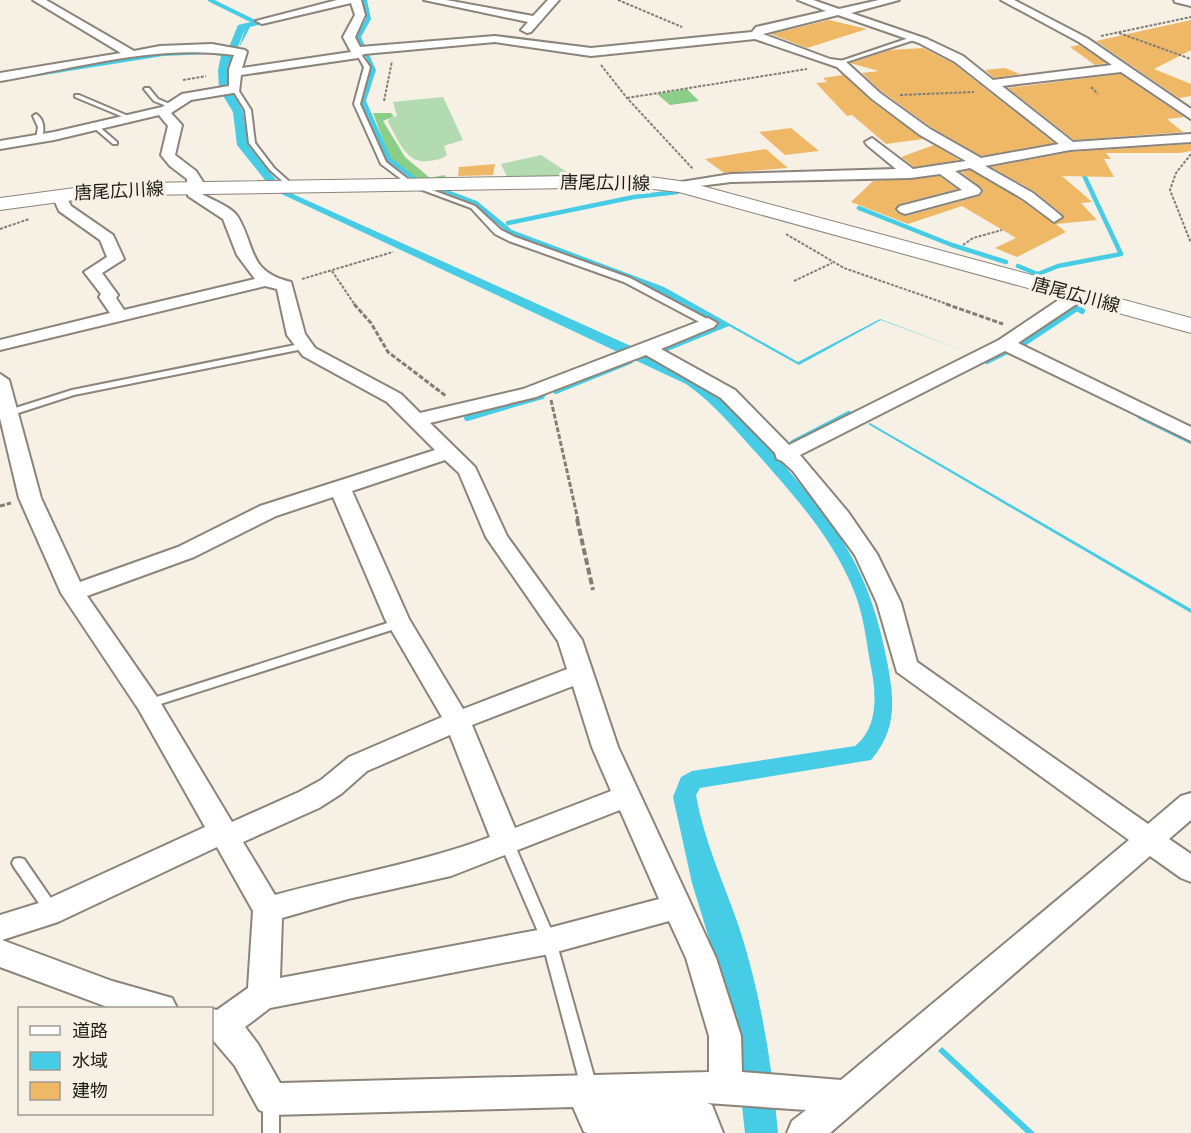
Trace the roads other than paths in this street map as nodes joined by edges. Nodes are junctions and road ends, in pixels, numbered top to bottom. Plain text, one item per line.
1 (38, 0) edge
2 (351, 0) edge
3 (356, 0) edge
4 (429, 0) edge
5 (554, 0) edge
6 (803, 0) edge
7 (894, 0) edge
8 (1006, 0) edge
9 (1179, 0) edge
10 (1191, 3) edge
11 (842, 12) junction
12 (536, 20) junction
13 (262, 21) dead end
14 (756, 35) junction
15 (912, 39) junction
16 (514, 40) junction
17 (361, 52) junction
18 (131, 54) junction
19 (836, 64) junction
20 (1121, 68) junction
21 (236, 72) junction
22 (0, 77) edge
23 (996, 88) junction
24 (147, 89) dead end
25 (229, 90) junction
26 (77, 96) dead end
27 (167, 107) junction
28 (1191, 115) edge
29 (36, 116) dead end
30 (130, 118) junction
31 (95, 126) junction
32 (1191, 138) edge
33 (39, 139) junction
34 (872, 142) dead end
35 (115, 143) dead end
36 (0, 145) edge
37 (1070, 146) junction
38 (976, 163) junction
39 (943, 169) junction
40 (910, 174) junction
41 (420, 184) junction
42 (280, 186) junction
43 (680, 186) junction
44 (193, 188) junction
45 (59, 195) junction
46 (0, 204) edge
47 (905, 209) dead end
48 (1054, 217) dead end
49 (273, 283) junction
50 (1078, 295) junction
51 (120, 316) junction
52 (708, 323) joint
53 (1191, 326) edge
54 (1005, 344) junction
55 (0, 345) edge
56 (305, 346) junction
57 (637, 351) junction
58 (0, 380) edge
59 (9, 412) junction
60 (417, 419) junction
61 (1191, 435) edge
62 (450, 453) junction
63 (784, 454) junction
64 (340, 488) junction
65 (73, 593) junction
66 (400, 623) junction
67 (582, 673) junction
68 (148, 704) junction
69 (456, 721) junction
70 (627, 796) junction
71 (1191, 804) edge
72 (226, 834) junction
73 (1149, 840) junction
74 (506, 841) junction
75 (19, 863) dead end
76 (1191, 870) edge
77 (678, 906) junction
78 (268, 910) junction
79 (52, 911) junction
80 (0, 928) edge
81 (549, 941) junction
82 (0, 953) edge
83 (263, 995) junction
84 (157, 1007) edge
85 (217, 1024) edge
86 (726, 1087) junction
87 (587, 1091) junction
88 (849, 1097) junction
89 (271, 1099) junction
90 (271, 1133) edge
91 (706, 1133) edge
92 (804, 1133) edge

1 - 18 street
2 - 13 street
3 - 17 street
4 - 12 street
5 - 12 street
6 - 11 street
7 - 11 street
8 - 20 street
9 - 10 street
11 - 14 street
11 - 15 street
12 - 16 street
14 - 16 street
14 - 19 street
15 - 19 lane
15 - 23 street
16 - 17 street
17 - 21 street
17 - 41 lane
18 - 21 street
18 - 22 street
19 - 38 street
20 - 23 street
20 - 28 street
21 - 25 street
23 - 37 street
24 - 27 lane
25 - 27 street
25 - 42 lane
26 - 30 lane
27 - 30 street
27 - 44 street
29 - 33 lane
30 - 31 street
31 - 33 street
31 - 35 lane
32 - 37 street
33 - 36 street
34 - 40 street
37 - 38 street
38 - 39 street
38 - 48 street
39 - 40 street
39 - 47 street
40 - 43 street
41 - 42 main road, 唐尾広川線
41 - 43 main road, 唐尾広川線
41 - 52 lane
42 - 44 main road, 唐尾広川線
43 - 50 main road, 唐尾広川線
44 - 45 main road, 唐尾広川線
44 - 49 street
45 - 46 main road, 唐尾広川線
45 - 51 street
49 - 51 street
49 - 56 street
50 - 53 main road, 唐尾広川線
50 - 54 street
51 - 55 street
52 - 57 street
54 - 61 street
54 - 63 street
56 - 59 lane
56 - 60 street
57 - 60 street
57 - 63 street
58 - 59 street
59 - 65 street
60 - 62 street
62 - 64 street
62 - 67 street
63 - 73 street
64 - 65 street
64 - 66 street
65 - 68 street
66 - 68 lane
66 - 69 street
67 - 69 street
67 - 70 street
68 - 72 street
69 - 72 street
69 - 74 street
70 - 74 street
70 - 77 street
71 - 73 street
72 - 78 street
72 - 79 street
73 - 76 street
73 - 88 street
74 - 78 street
74 - 81 lane
75 - 79 lane
77 - 81 street
77 - 86 street
78 - 83 street
79 - 80 street
81 - 83 street
81 - 87 lane
82 - 84 street
83 - 85 street
85 - 89 street
86 - 87 street
86 - 88 street
87 - 89 street
87 - 91 street
88 - 92 street
89 - 90 lane

